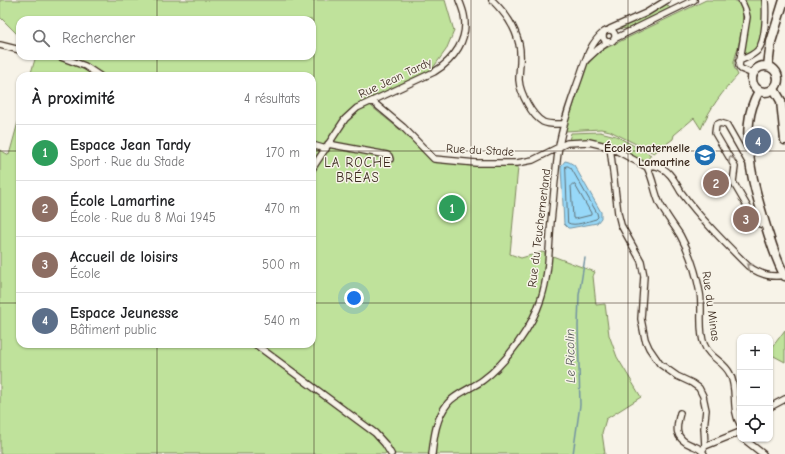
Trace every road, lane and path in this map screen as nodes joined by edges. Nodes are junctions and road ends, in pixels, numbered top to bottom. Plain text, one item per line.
1 (459, 0) edge
2 (492, 0) edge
3 (667, 0) edge
4 (694, 0) edge
5 (741, 0) edge
6 (765, 0) edge
7 (784, 0) edge
8 (609, 31) junction
9 (629, 32) junction
10 (614, 40) junction
11 (608, 42) junction
12 (0, 45) edge
13 (16, 49) edge
14 (68, 60) edge
15 (584, 62) junction
16 (739, 62) junction
17 (768, 66) junction
18 (94, 72) edge
19 (753, 74) junction
20 (774, 89) junction
21 (759, 91) junction
22 (372, 100) junction
23 (564, 124) junction
24 (785, 140) edge
25 (316, 145) edge
26 (327, 146) junction
27 (559, 146) junction
28 (610, 147) junction
29 (390, 160) dead end
30 (751, 162) junction
31 (316, 163) edge
32 (647, 167) junction
33 (766, 226) junction
34 (783, 271) edge
35 (260, 348) edge
36 (785, 399) edge
37 (772, 406) edge
38 (680, 412) dead end
39 (737, 418) edge
40 (737, 434) edge
41 (748, 442) edge
42 (704, 450) edge
43 (391, 454) edge
44 (432, 454) edge
45 (763, 454) edge

1 - 22 street, Rue Jean Tardy
2 - 23 street
3 - 8 street
4 - 9 street
5 - 16 street
6 - 16 street
7 - 17 main road
8 - 9 street
8 - 10 street
8 - 11 street
8 - 15 street, Rue du Teuchernerland
9 - 10 street
10 - 11 street, Rue du Teuchernerland
11 - 15 street, Rue du Teuchernerland
12 - 13 street
14 - 18 street
15 - 23 street, Rue du Teuchernerland
16 - 19 street
17 - 19 main road
17 - 20 main road
19 - 21 main road
20 - 21 main road
20 - 24 main road
21 - 30 main road
22 - 26 street, Rue Jean Tardy
22 - 27 street, Rue du Stade
23 - 27 street, Rue du Teuchernerland
25 - 26 street
26 - 29 street
26 - 31 street, Rue Jean Tardy
27 - 28 street, Rue du Stade
27 - 44 street, Rue du Teuchernerland
28 - 32 street, Rue du Stade
28 - 42 street
30 - 33 main road
33 -> 30 street
34 -> 32 street, Rue du Stade
32 - 39 street, Rue du Minas
33 - 34 main road
35 - 43 street
36 - 37 street
38 - 42 street
40 - 42 street
41 - 45 street

